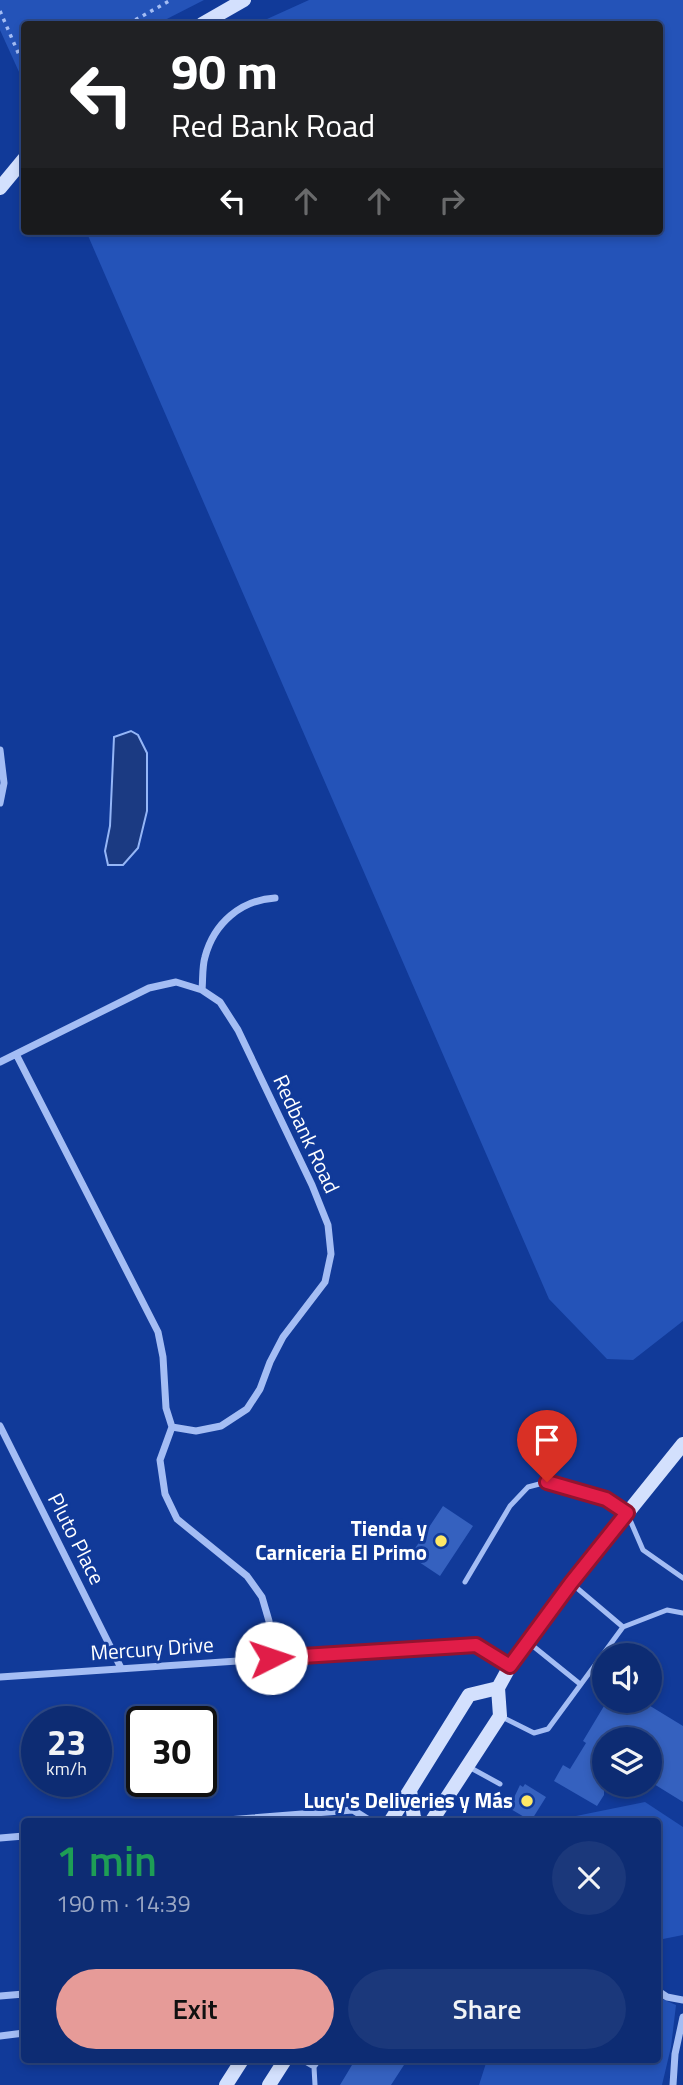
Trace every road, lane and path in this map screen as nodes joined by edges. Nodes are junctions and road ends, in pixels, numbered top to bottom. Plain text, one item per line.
1 (171, 0) edge
2 (244, 0) edge
3 (0, 11) edge
4 (133, 21) edge
5 (207, 21) edge
6 (21, 58) edge
7 (21, 163) edge
8 (0, 188) edge
9 (0, 750) edge
10 (0, 803) edge
11 (275, 898) dead end
12 (202, 990) junction
13 (16, 1054) junction
14 (0, 1062) edge
15 (0, 1426) edge
16 (172, 1427) junction
17 (680, 1454) edge
18 (627, 1513) junction
19 (683, 1578) edge
20 (465, 1582) dead end
21 (571, 1583) junction
22 (683, 1613) edge
23 (623, 1627) junction
24 (528, 1642) junction
25 (271, 1658) junction
26 (510, 1666) junction
27 (121, 1668) junction
28 (0, 1677) edge
29 (580, 1684) junction
30 (498, 1688) junction
31 (500, 1716) junction
32 (468, 1766) junction
33 (500, 1784) dead end
34 (410, 1790) junction
35 (252, 1818) edge
36 (366, 1818) edge
37 (392, 1818) edge
38 (414, 1818) edge
39 (434, 1818) edge
40 (21, 1836) edge
41 (0, 1838) edge
42 (21, 1993) edge
43 (661, 1993) edge
44 (0, 1996) edge
45 (683, 2000) edge
46 (683, 2017) edge
47 (21, 2033) edge
48 (0, 2036) edge
49 (240, 2063) edge
50 (283, 2063) edge
51 (307, 2063) edge
52 (317, 2063) edge
53 (314, 2067) junction
54 (226, 2085) edge
55 (270, 2085) edge
56 (315, 2085) edge
57 (673, 2085) edge

1 - 4 path
2 - 5 main road
3 - 6 path
7 - 8 main road
9 - 10 street
11 - 12 street
12 - 13 street
12 - 16 street, Redbank Road
13 - 14 street
13 - 16 street
15 - 27 street, Pluto Place
16 - 25 street
17 - 18 main road
18 - 19 lane
18 - 20 lane
18 - 21 main road
21 - 23 lane
21 - 24 main road
22 - 23 lane
23 - 29 lane
24 - 26 main road
24 - 29 lane
25 - 26 street, Mercury Drive
25 - 27 street, Mercury Drive
26 - 30 main road
27 - 28 street, Mercury Drive
29 - 31 lane
30 - 31 main road
30 - 34 main road
31 - 32 main road
32 - 33 lane
32 - 39 main road
34 - 37 main road
34 - 38 main road
35 - 36 street
40 - 41 street
42 - 44 street
43 - 45 street
46 - 57 street
47 - 48 street
49 - 54 main road
50 - 55 main road
51 - 53 lane
52 - 53 lane
53 - 56 lane

